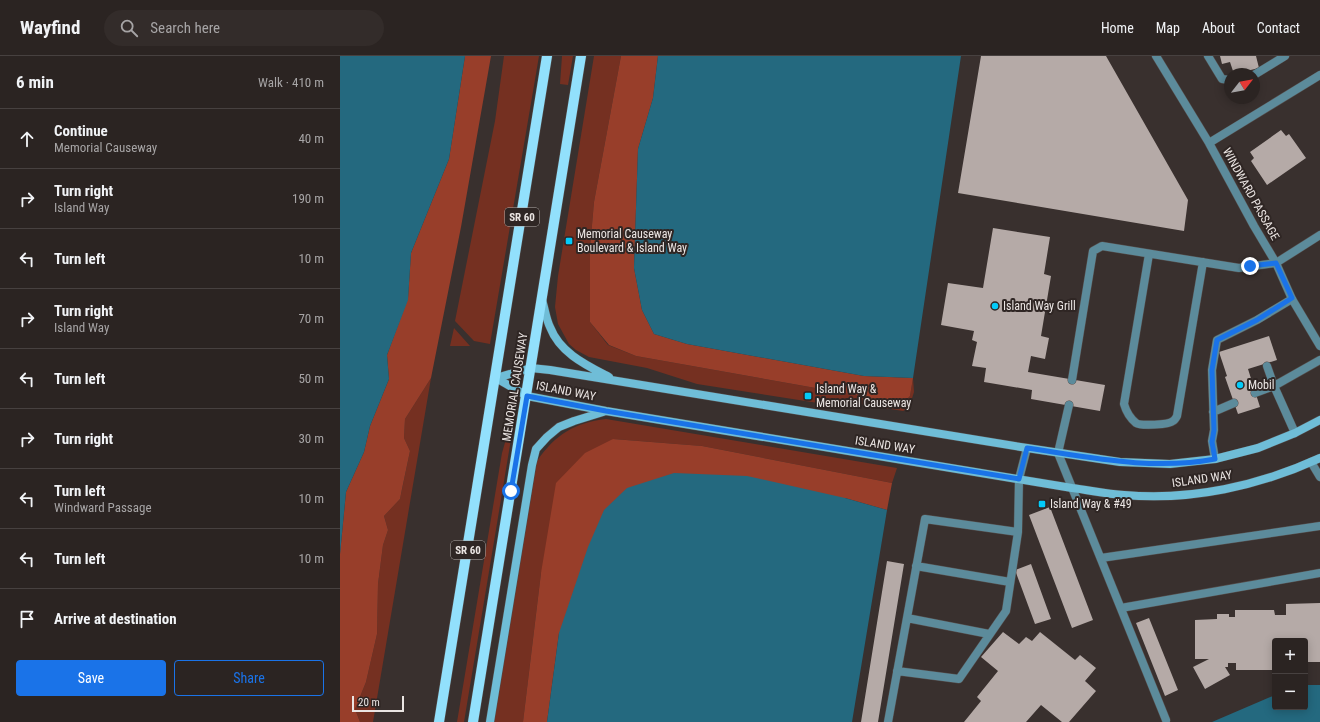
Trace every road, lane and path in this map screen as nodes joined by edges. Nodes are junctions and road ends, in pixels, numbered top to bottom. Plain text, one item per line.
1 (547, 56) edge
2 (582, 56) edge
3 (1156, 56) edge
4 (1208, 56) edge
5 (1285, 56) edge
6 (1260, 71) edge
7 (1320, 75) edge
8 (1224, 80) edge
9 (1209, 143) junction
10 (1320, 236) edge
11 (1149, 254) junction
12 (1203, 262) junction
13 (1276, 263) junction
14 (1292, 298) junction
15 (542, 300) junction
16 (1317, 334) edge
17 (1320, 346) edge
18 (1320, 360) edge
19 (1267, 366) dead end
20 (530, 368) junction
21 (496, 378) junction
22 (615, 380) junction
23 (1072, 380) dead end
24 (1274, 386) junction
25 (1256, 393) dead end
26 (527, 396) junction
27 (1234, 403) dead end
28 (1068, 405) dead end
29 (606, 411) junction
30 (1213, 412) junction
31 (1320, 420) edge
32 (1295, 434) junction
33 (1027, 448) junction
34 (1058, 453) junction
35 (1320, 458) edge
36 (1215, 459) junction
37 (1311, 462) junction
38 (1320, 477) edge
39 (1019, 479) junction
40 (1072, 488) junction
41 (1320, 526) edge
42 (1018, 532) junction
43 (1101, 558) junction
44 (916, 566) junction
45 (1320, 573) edge
46 (1010, 582) junction
47 (1121, 608) junction
48 (907, 618) junction
49 (989, 634) junction
50 (897, 670) junction
51 (1166, 720) dead end
52 (439, 722) edge
53 (473, 722) edge
54 (490, 722) edge
55 (888, 722) edge

1 - 21 main road, MEMORIAL CAUSEWAY / SR 60
2 - 15 main road, MEMORIAL CAUSEWAY / SR 60
3 - 9 street, WINDWARD PASSAGE
4 - 8 street
5 - 6 street
7 - 9 street
9 - 13 street, WINDWARD PASSAGE
10 - 13 street
11 - 12 street
11 - 12 street
11 - 23 street
12 - 13 street
13 - 14 street, WINDWARD PASSAGE
14 - 16 street, WINDWARD PASSAGE
14 - 30 street
15 - 20 main road, MEMORIAL CAUSEWAY / SR 60
15 - 22 street
16 - 17 street, WINDWARD PASSAGE
18 - 24 street
19 - 24 street
20 - 21 street, ISLAND WAY
20 - 22 street, ISLAND WAY
20 - 26 main road, MEMORIAL CAUSEWAY / SR 60
21 - 26 street, ISLAND WAY
21 - 52 main road, MEMORIAL CAUSEWAY / SR 60
22 - 33 street, ISLAND WAY
24 - 25 street
24 - 32 street
26 - 29 street, ISLAND WAY
26 - 53 main road, MEMORIAL CAUSEWAY / SR 60
27 - 30 street
28 - 34 street
29 - 39 street, ISLAND WAY
29 - 54 street
30 - 36 street
31 - 32 street, ISLAND WAY
32 - 36 street, ISLAND WAY
33 - 34 street, ISLAND WAY
33 - 39 street
34 - 36 street, ISLAND WAY
34 - 40 street
35 - 37 street, ISLAND WAY
37 - 38 street
37 - 40 street, ISLAND WAY
39 - 40 street, ISLAND WAY
39 - 42 street
40 - 43 street
41 - 43 street
42 - 44 street
42 - 46 street
43 - 47 street
44 - 46 street
44 - 48 street
45 - 47 street
46 - 49 street
47 - 51 street
48 - 49 street
48 - 50 street
49 - 50 street
50 - 55 street

